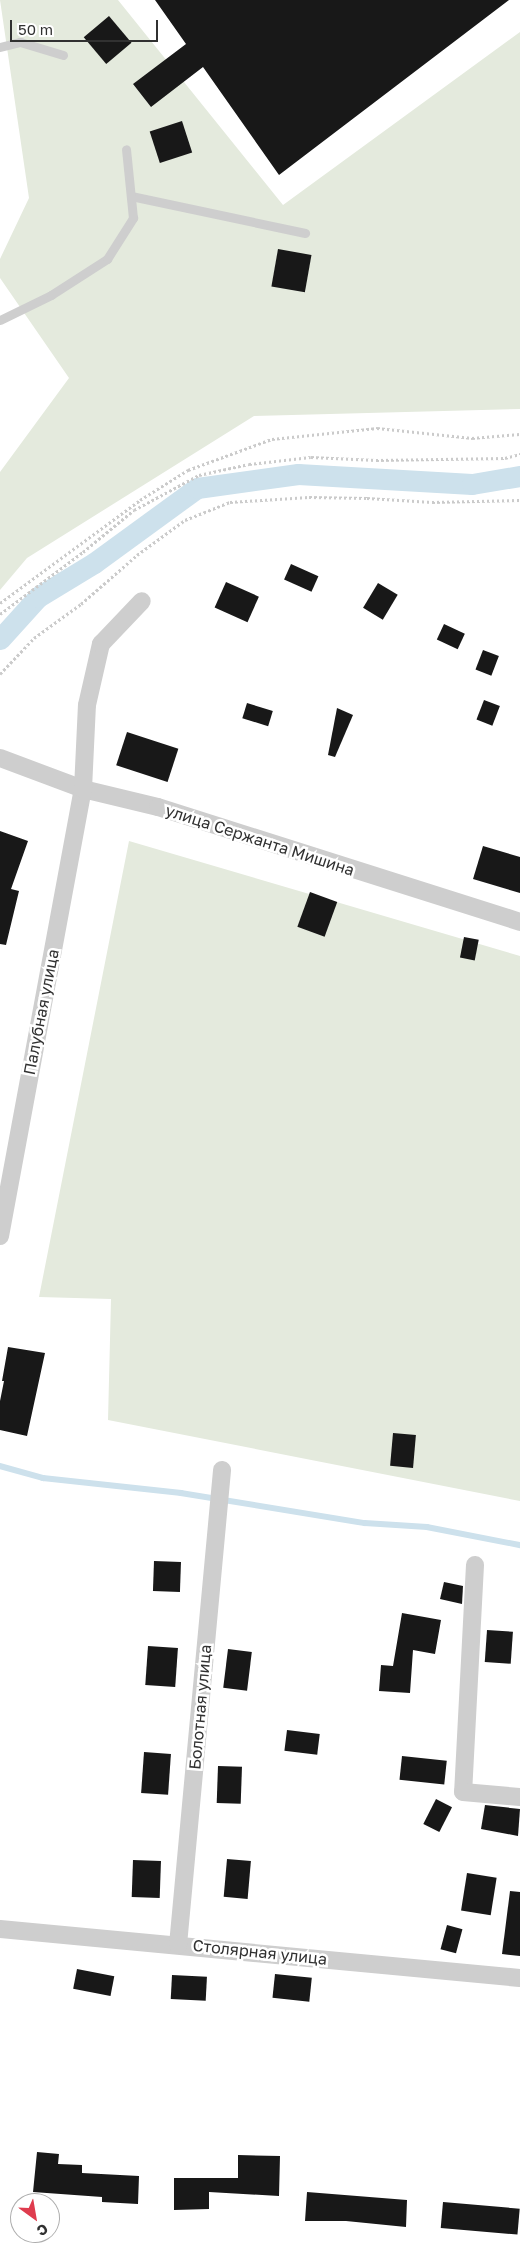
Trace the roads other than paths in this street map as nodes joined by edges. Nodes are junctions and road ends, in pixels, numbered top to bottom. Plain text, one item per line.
1 (0, 46) edge
2 (63, 55) dead end
3 (126, 149) dead end
4 (131, 196) junction
5 (305, 233) dead end
6 (0, 320) edge
7 (142, 601) dead end
8 (0, 758) edge
9 (83, 789) junction
10 (520, 922) edge
11 (0, 1236) edge
12 (222, 1470) dead end
13 (474, 1565) dead end
14 (520, 1797) edge
15 (0, 1929) edge
16 (178, 1944) junction
17 (520, 1978) edge

1 - 2 lane
3 - 4 lane
4 - 5 lane
4 - 6 lane
7 - 9 street, Палубная улица
8 - 9 street, улица Сержанта Мишина
9 - 10 street, улица Сержанта Мишина
9 - 11 street, Палубная улица
12 - 16 street, Болотная улица
13 - 14 street
15 - 16 street, Столярная улица
16 - 17 street, Столярная улица

